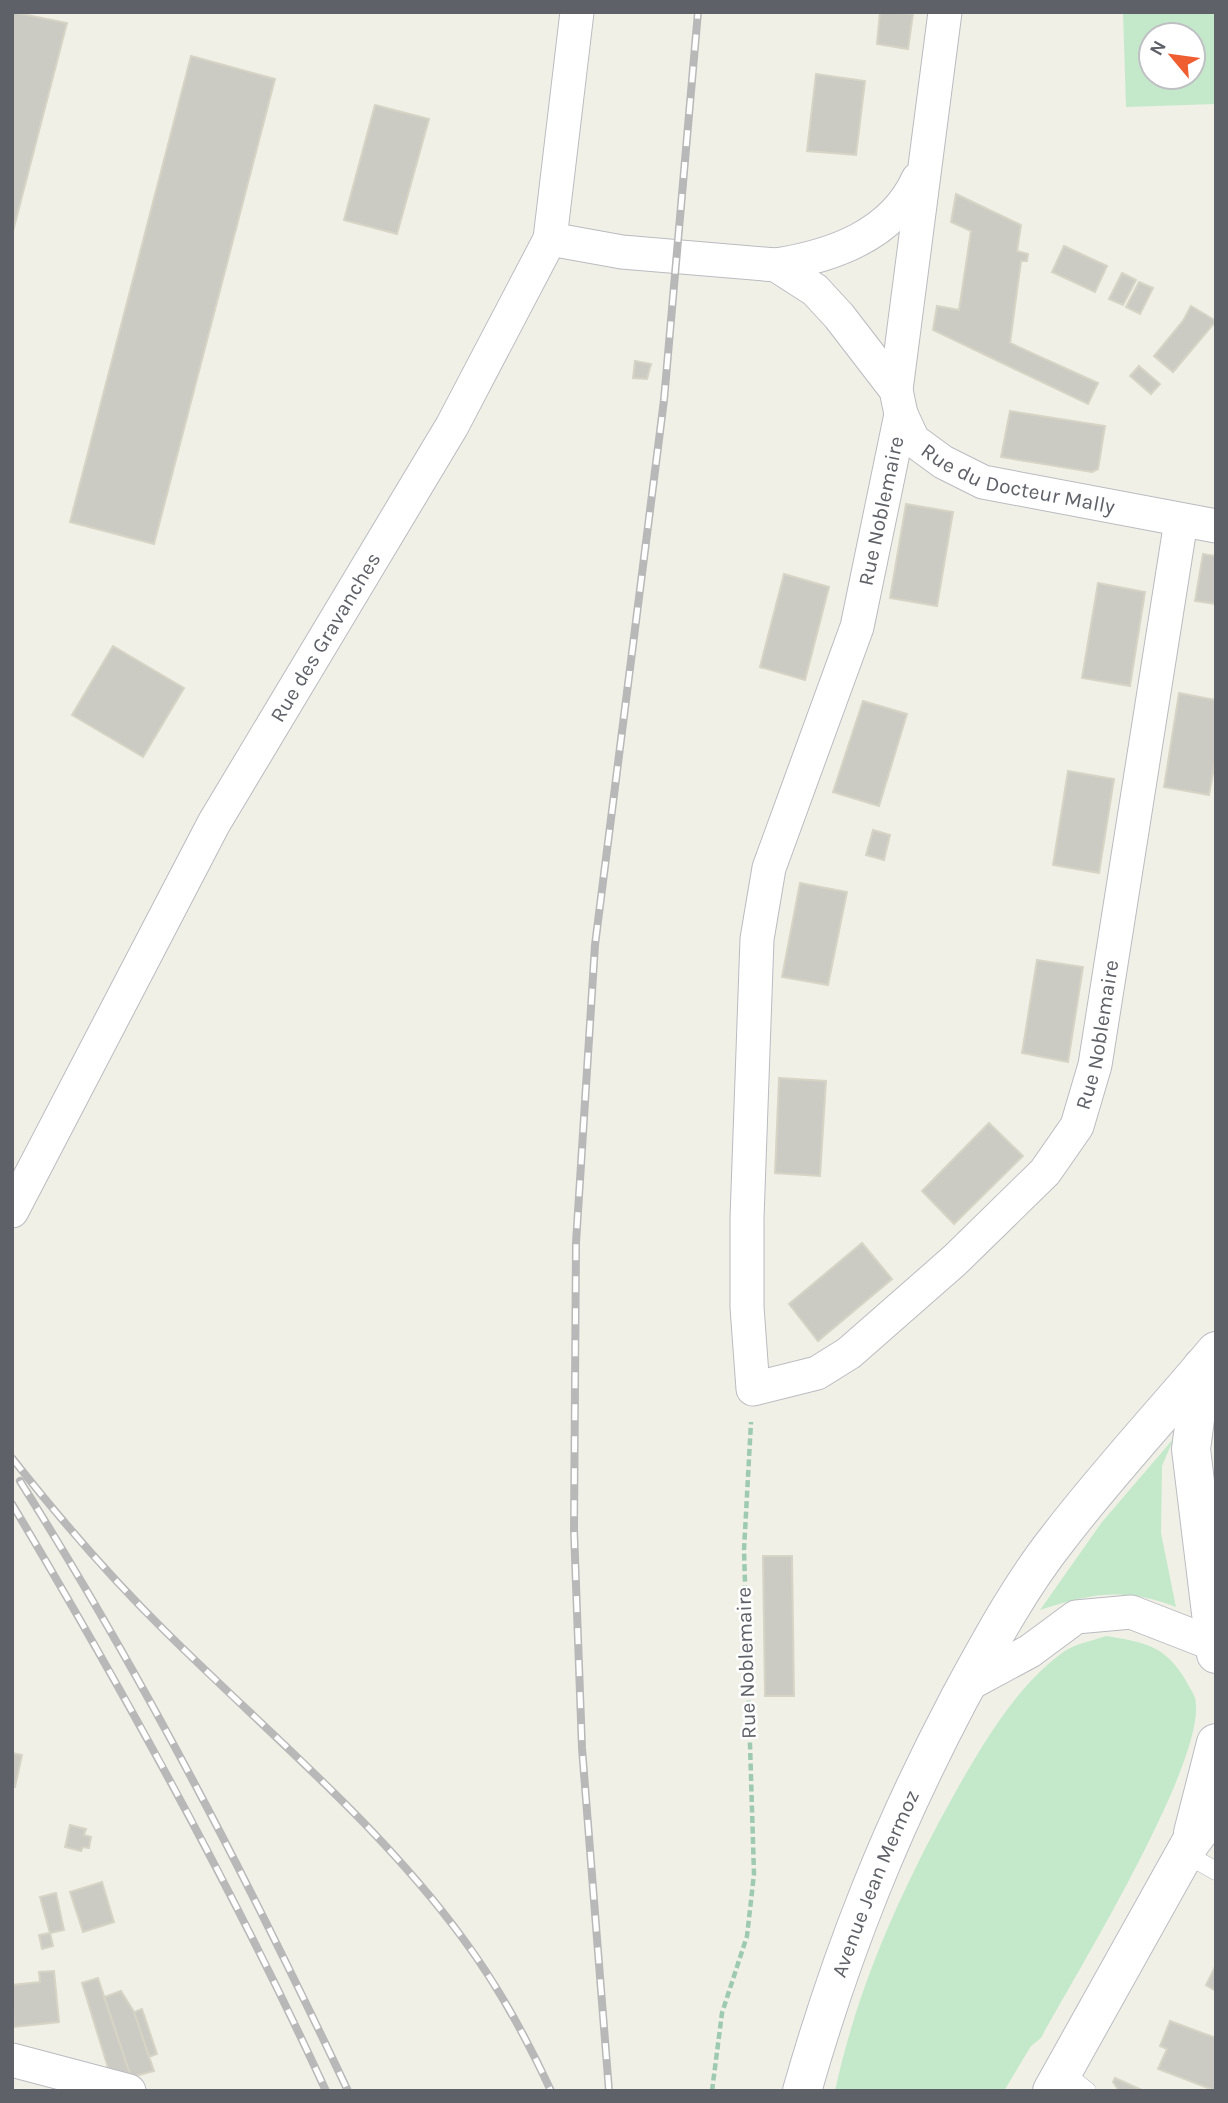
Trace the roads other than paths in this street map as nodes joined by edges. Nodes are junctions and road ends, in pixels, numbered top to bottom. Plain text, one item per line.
1 (577, 12) edge
2 (945, 12) edge
3 (925, 164) junction
4 (550, 239) junction
5 (762, 264) junction
6 (898, 402) junction
7 (1181, 521) junction
8 (1216, 526) edge
9 (12, 1212) edge
10 (1211, 1363) edge
11 (1215, 1645) edge
12 (1216, 1654) edge
13 (967, 1685) junction
14 (1216, 1744) edge
15 (1216, 1809) edge
16 (1197, 1856) edge
17 (12, 2060) edge
18 (1067, 2084) edge
19 (129, 2091) edge
20 (802, 2091) edge

1 - 4 street
2 - 3 street, Rue Noblemaire
3 - 5 street
3 - 6 street, Rue Noblemaire
4 - 5 street
4 - 9 street, Rue des Gravanches
5 - 6 street, Rue du Docteur Mally
6 - 7 street, Rue du Docteur Mally
6 - 7 street, Rue Noblemaire
7 - 8 street, Rue du Docteur Mally
10 - 11 main road
10 - 13 main road, Avenue Jean Mermoz
11 - 12 main road
11 - 13 street
13 - 20 main road, Avenue Jean Mermoz
14 - 16 main road
15 - 16 main road
16 - 18 main road
17 - 19 street

